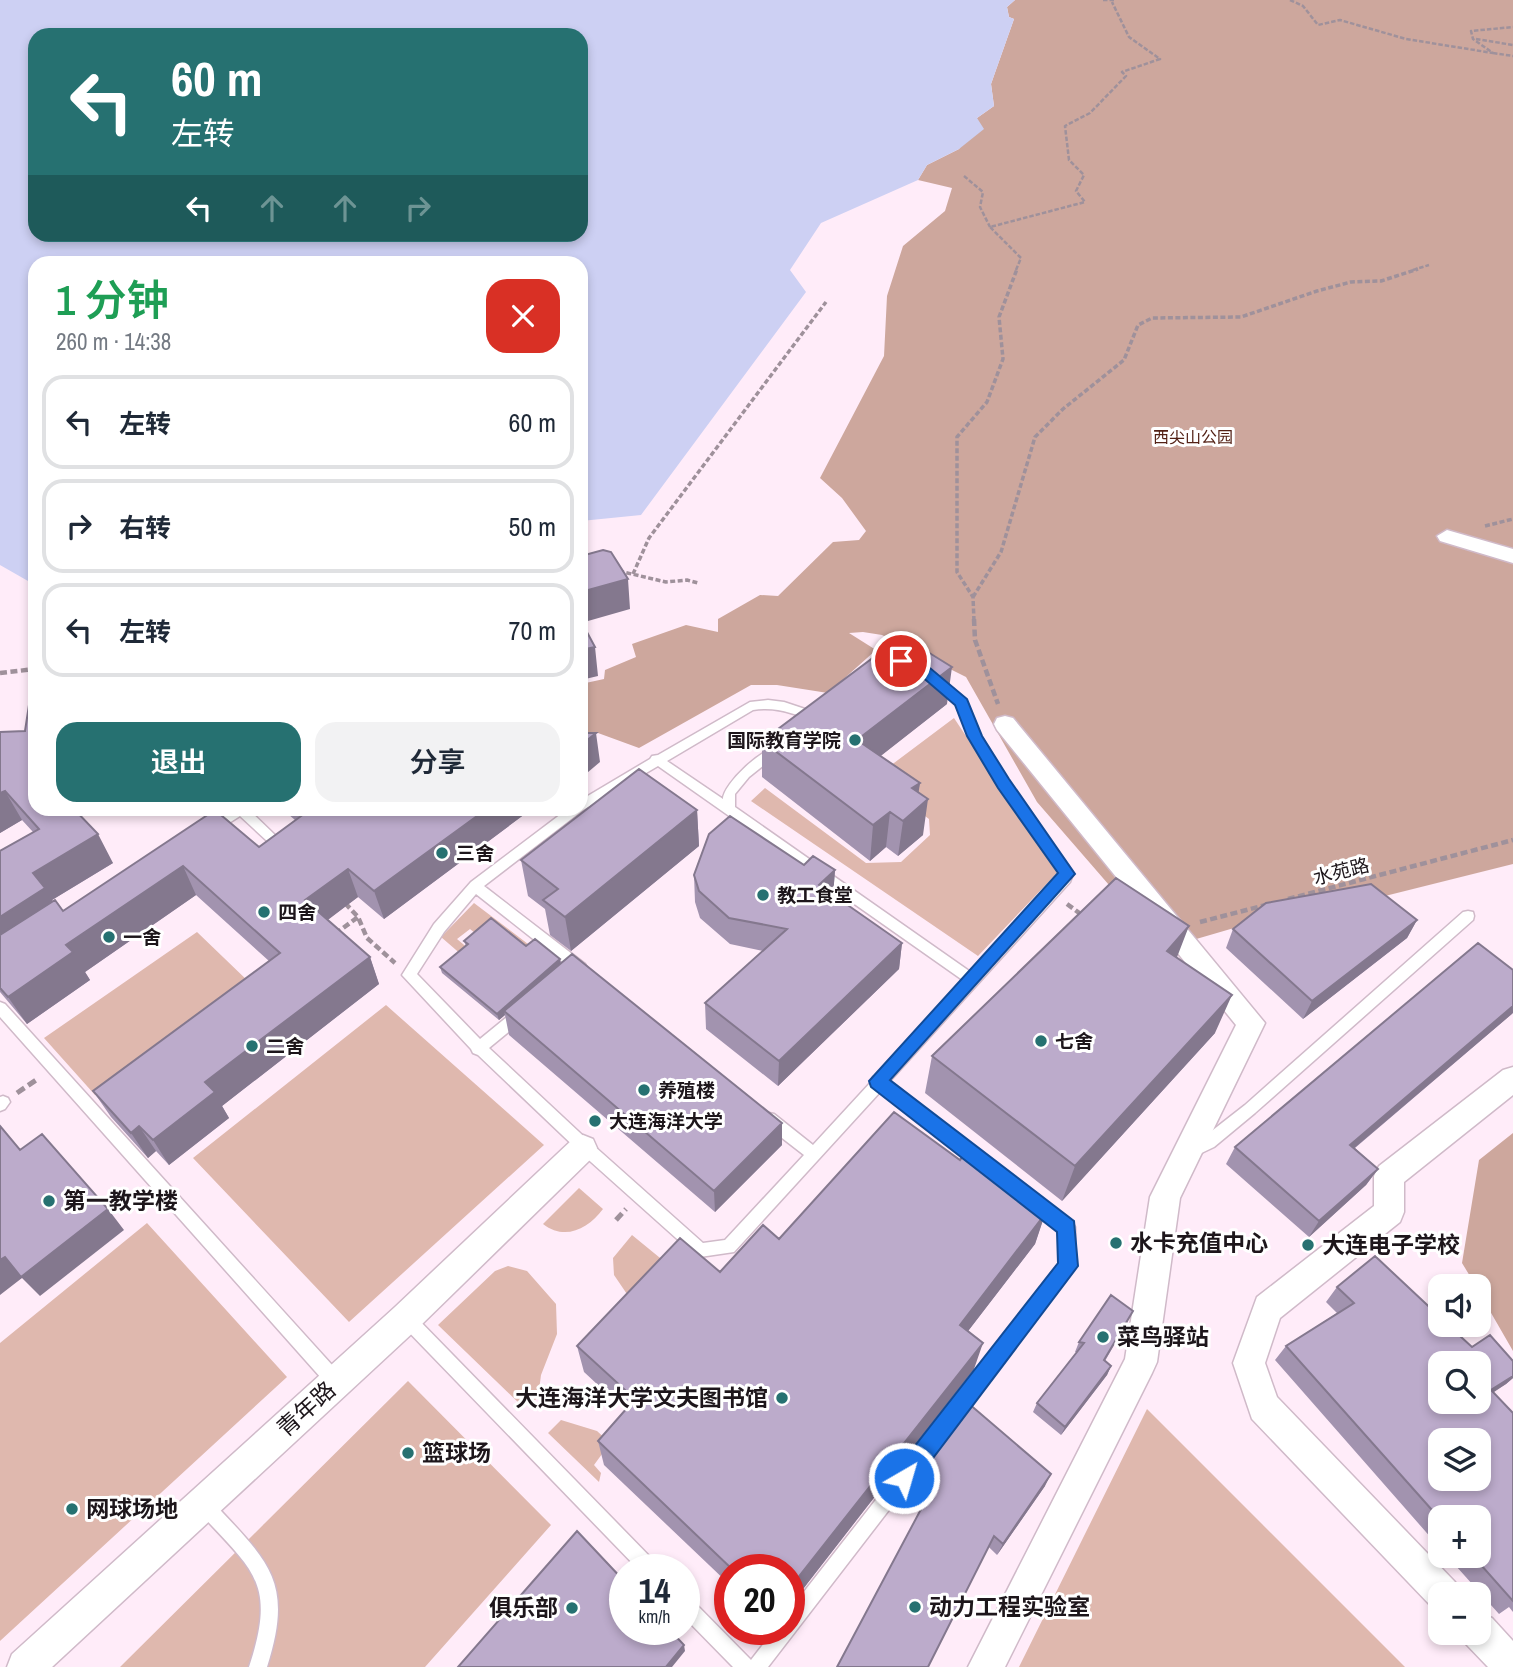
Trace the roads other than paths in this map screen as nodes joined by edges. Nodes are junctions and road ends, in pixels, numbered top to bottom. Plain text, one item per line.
1 (1447, 536) dead end
2 (1513, 556) edge
3 (925, 672) edge
4 (815, 717) edge
5 (1005, 724) road end
6 (785, 742) edge
7 (656, 760) junction
8 (588, 802) edge
9 (729, 810) junction
10 (231, 816) edge
11 (249, 816) edge
12 (567, 816) edge
13 (207, 832) edge
14 (271, 838) edge
15 (475, 886) junction
16 (1468, 916) dead end
17 (577, 972) edge
18 (971, 979) junction
19 (0, 1008) edge
20 (527, 1008) edge
21 (478, 1049) junction
22 (1513, 1079) edge
23 (878, 1081) junction
24 (762, 1113) edge
25 (583, 1148) junction
26 (1188, 1153) junction
27 (813, 1154) junction
28 (993, 1171) edge
29 (1025, 1195) edge
30 (406, 1318) junction
31 (336, 1382) junction
32 (203, 1503) junction
33 (635, 1554) edge
34 (1432, 1582) edge
35 (805, 1606) edge
36 (700, 1620) edge
37 (1491, 1644) edge
38 (774, 1645) edge
39 (25, 1667) edge
40 (258, 1667) edge
41 (746, 1667) edge
42 (757, 1667) edge
43 (986, 1667) edge
44 (1513, 1667) edge

1 - 2 street
3 - 18 lane
4 - 7 lane
5 - 26 street
6 - 9 lane
7 - 8 lane
7 - 9 lane
9 - 18 lane
10 - 13 lane
11 - 14 lane
12 - 15 lane
15 - 17 lane
15 - 21 lane
16 - 26 lane
18 - 23 lane
19 - 31 lane
20 - 21 lane
21 - 25 lane
22 - 34 street
23 - 27 lane
23 - 28 lane
24 - 27 lane
25 - 27 lane
25 - 30 street, 青年路
26 - 43 street
29 - 35 lane
30 - 31 street, 青年路
30 - 33 lane
31 - 32 street, 青年路
32 - 39 street, 青年路
32 - 40 lane
36 - 41 lane
37 - 44 street
38 - 42 lane

